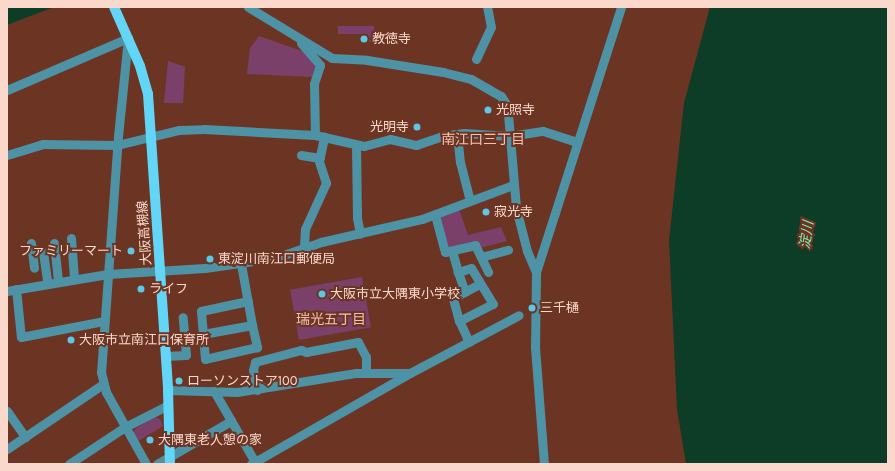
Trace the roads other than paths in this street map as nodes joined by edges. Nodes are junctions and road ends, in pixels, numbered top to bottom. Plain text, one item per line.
1 (114, 7) edge
2 (248, 7) edge
3 (487, 7) edge
4 (621, 7) edge
5 (128, 38) junction
6 (298, 38) junction
7 (476, 59) dead end
8 (7, 90) edge
9 (457, 134) junction
10 (152, 136) junction
11 (319, 136) junction
12 (510, 136) junction
13 (577, 142) junction
14 (117, 145) junction
15 (356, 145) junction
16 (7, 154) edge
17 (301, 155) dead end
18 (320, 158) junction
19 (514, 185) junction
20 (470, 201) junction
21 (435, 214) junction
22 (360, 234) junction
23 (71, 238) dead end
24 (31, 243) dead end
25 (304, 247) junction
26 (49, 250) junction
27 (452, 251) junction
28 (506, 254) dead end
29 (481, 257) junction
30 (33, 259) junction
31 (241, 264) junction
32 (34, 268) dead end
33 (161, 272) junction
34 (458, 272) junction
35 (488, 272) dead end
36 (536, 272) junction
37 (108, 274) junction
38 (74, 278) junction
39 (58, 280) junction
40 (47, 282) junction
41 (479, 284) junction
42 (12, 290) edge
43 (465, 292) junction
44 (248, 301) junction
45 (519, 315) dead end
46 (183, 317) dead end
47 (104, 321) junction
48 (459, 321) junction
49 (252, 325) junction
50 (203, 334) junction
51 (469, 342) junction
52 (165, 356) junction
53 (366, 372) junction
54 (410, 373) junction
55 (103, 384) junction
56 (168, 390) junction
57 (257, 390) junction
58 (214, 391) junction
59 (168, 405) junction
60 (7, 411) edge
61 (231, 421) junction
62 (125, 427) junction
63 (25, 437) junction
64 (7, 449) edge
65 (170, 460) edge
66 (268, 460) edge
67 (253, 463) edge
68 (69, 464) edge
69 (146, 464) edge
70 (157, 464) edge
71 (544, 464) edge

1 - 5 main road, 大阪高槻線
2 - 6 street
3 - 7 street
4 - 13 street
5 - 8 street
5 - 10 main road, 大阪高槻線
5 - 14 street
6 - 11 street
6 - 12 street
9 - 12 street
9 - 15 street
9 - 20 street
10 - 11 street
10 - 14 street
10 - 33 main road, 大阪高槻線
11 - 15 street
11 - 18 street
12 - 13 street
12 - 19 street
13 - 36 street
14 - 16 street
14 - 37 street
15 - 22 street
17 - 18 street
18 - 25 street
19 - 20 street
19 - 36 street
20 - 21 street
21 - 22 street
21 - 27 street
22 - 25 street
23 - 38 street
24 - 30 street
25 - 31 street
26 - 30 street
26 - 39 street
26 - 40 street
27 - 29 street
27 - 34 street
28 - 29 street
29 - 35 street
30 - 32 street
31 - 33 street
31 - 44 street
33 - 37 street
33 - 52 main road, 大阪高槻線
34 - 41 street
34 - 43 street
36 - 71 street
37 - 38 street
37 - 47 street
38 - 39 street
39 - 40 street
40 - 42 street
41 - 43 street
41 - 48 street
42 - 47 street
43 - 48 street
44 - 49 street
44 - 50 street
45 - 51 street
46 - 52 street
47 - 55 street
48 - 51 street
49 - 50 street
49 - 50 street
51 - 54 street
52 - 56 main road, 大阪高槻線
53 - 54 street
53 - 57 street
53 - 57 street
54 - 66 street
55 - 62 street
55 - 63 street
56 - 58 street
56 - 59 main road, 大阪高槻線
57 - 58 street
58 - 61 street
59 - 62 street
59 - 65 main road, 大阪高槻線
60 - 63 street
61 - 65 street
61 - 67 street
62 - 68 street
62 - 69 street
63 - 64 street
65 - 70 street
66 - 67 street

